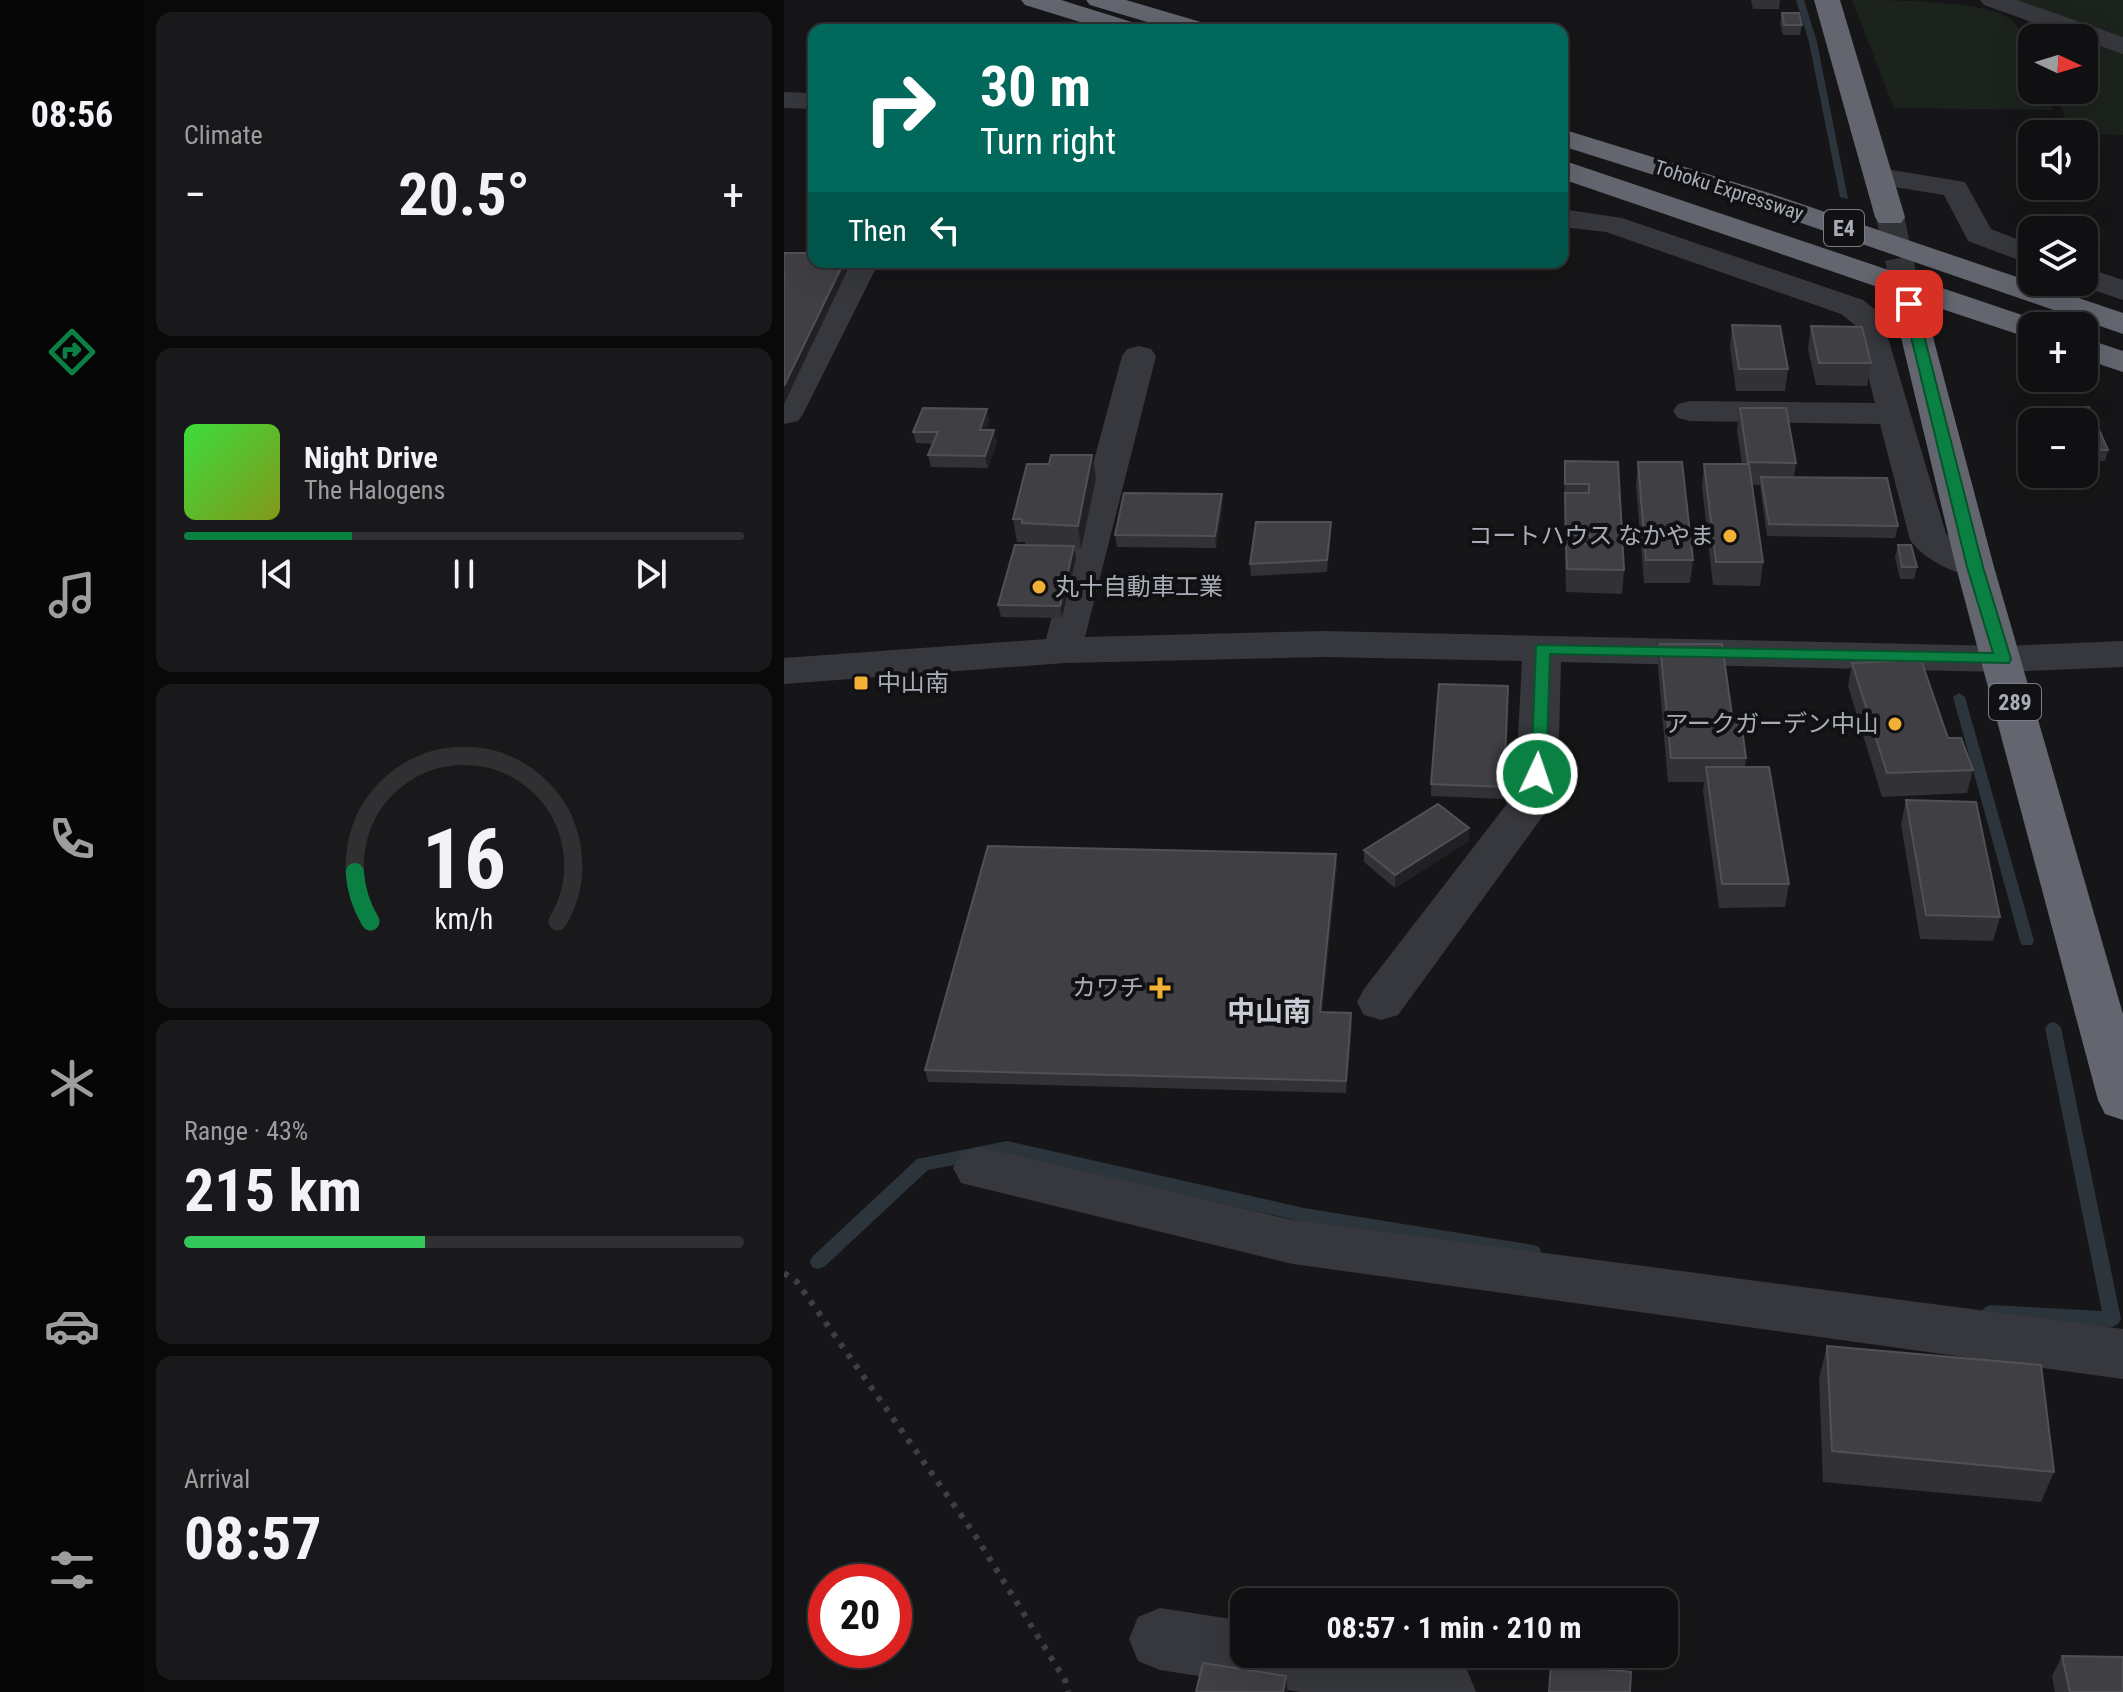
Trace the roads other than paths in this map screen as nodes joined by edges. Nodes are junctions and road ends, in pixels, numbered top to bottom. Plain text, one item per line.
1 (1034, 0) edge
2 (1099, 0) edge
3 (1827, 0) edge
4 (1993, 0) edge
5 (1112, 24) edge
6 (1181, 24) edge
7 (2123, 46) edge
8 (784, 100) edge
9 (808, 101) edge
10 (1568, 139) edge
11 (1568, 171) edge
12 (1880, 177) junction
13 (1890, 217) tunnel mouth
14 (1568, 219) edge
15 (2018, 250) edge
16 (860, 268) edge
17 (2098, 281) edge
18 (2123, 291) edge
19 (1909, 304) tunnel mouth
20 (2018, 324) edge
21 (2123, 324) edge
22 (2098, 353) edge
23 (1139, 356) dead end
24 (2123, 362) edge
25 (1690, 411) dead end
26 (786, 414) dead end
27 (1895, 414) junction
28 (1975, 567) junction
29 (1542, 649) junction
30 (1065, 650) junction
31 (2123, 654) edge
32 (2003, 659) junction
33 (784, 671) edge
34 (1381, 1002) dead end
35 (2123, 1100) edge
36 (979, 1168) dead end
37 (2123, 1354) edge
38 (1160, 1639) dead end
39 (1230, 1650) edge
40 (1345, 1668) edge
41 (1445, 1692) edge

1 - 5 highway
2 - 6 highway
3 - 12 highway
4 - 7 street
8 - 9 street
10 - 21 highway, Tohoku Expressway / E4
11 - 20 highway, Tohoku Expressway / E4
12 - 13 highway
12 - 15 street
14 - 27 street
16 - 26 street
17 - 18 street
19 - 28 highway, 289
22 - 24 highway
23 - 30 street
25 - 27 street
27 - 28 street
28 - 32 highway, 289
29 - 30 street
29 - 32 street
29 - 34 street
30 - 33 street
31 - 32 street
32 - 35 highway, 289
36 - 37 street
38 - 39 street
40 - 41 street

